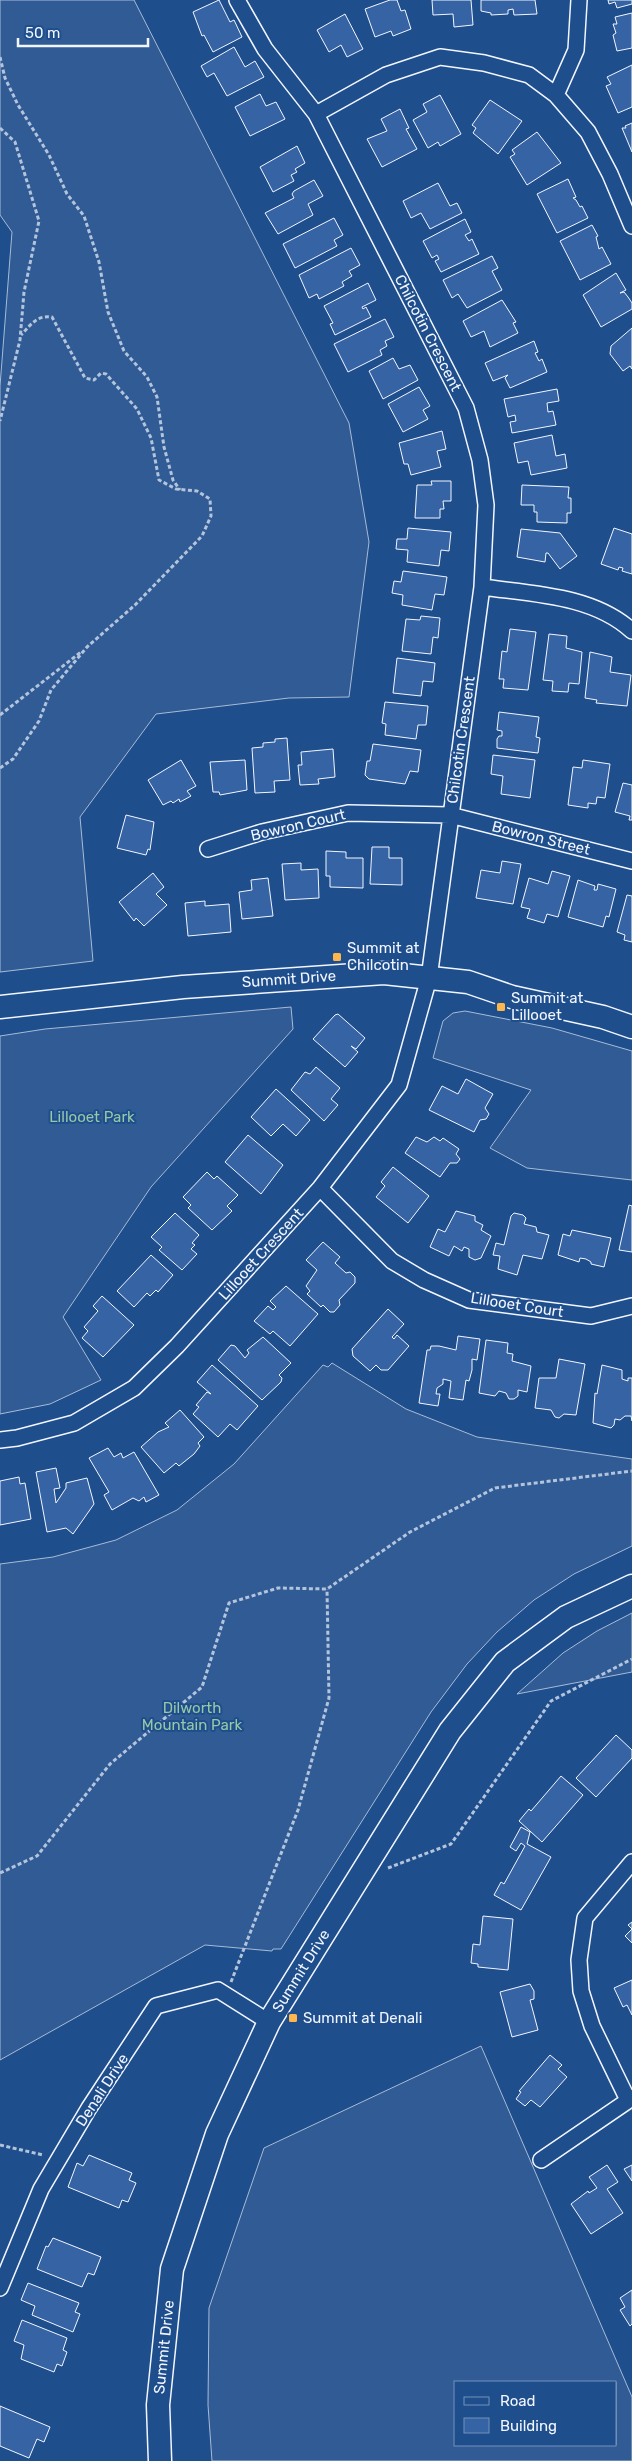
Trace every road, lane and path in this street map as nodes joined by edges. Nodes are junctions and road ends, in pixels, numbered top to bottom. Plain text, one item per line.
1 (237, 0) edge
2 (579, 0) edge
3 (0, 57) edge
4 (556, 95) junction
5 (316, 114) junction
6 (0, 128) edge
7 (632, 226) edge
8 (21, 335) junction
9 (0, 421) edge
10 (180, 490) junction
11 (482, 587) junction
12 (632, 631) edge
13 (87, 647) junction
14 (0, 715) edge
15 (0, 768) edge
16 (450, 815) junction
17 (208, 849) dead end
18 (632, 861) edge
19 (429, 978) junction
20 (0, 1007) edge
21 (632, 1027) edge
22 (320, 1188) junction
23 (632, 1306) edge
24 (0, 1440) edge
25 (632, 1471) edge
26 (632, 1586) edge
27 (327, 1589) junction
28 (632, 1659) edge
29 (632, 1862) edge
30 (0, 1873) edge
31 (357, 1880) junction
32 (226, 1995) junction
33 (269, 2022) junction
34 (630, 2099) edge
35 (0, 2145) edge
36 (59, 2158) junction
37 (541, 2160) dead end
38 (0, 2288) edge
39 (160, 2461) edge

1 - 5 street, Chilcotin Crescent
2 - 4 street
3 - 10 path
4 - 5 street
4 - 7 street
5 - 11 street, Chilcotin Crescent
6 - 8 path
8 - 9 path
8 - 10 path
10 - 13 path
11 - 12 street
11 - 16 street, Chilcotin Crescent
13 - 14 path
13 - 15 path
16 - 17 street, Bowron Court
16 - 18 street, Bowron Street
16 - 19 street, Chilcotin Crescent
19 - 20 street, Summit Drive
19 - 21 street, Summit Drive
19 - 22 street, Lillooet Crescent
22 - 23 street, Lillooet Court
22 - 24 street, Lillooet Crescent
25 - 27 path
26 - 31 street, Summit Drive
27 - 30 path
27 - 32 path
28 - 31 path
29 - 34 street
31 - 33 street, Summit Drive
32 - 33 street, Denali Drive
32 - 36 street, Denali Drive
33 - 39 street, Summit Drive
34 - 37 street
35 - 36 path
36 - 38 street, Denali Drive

